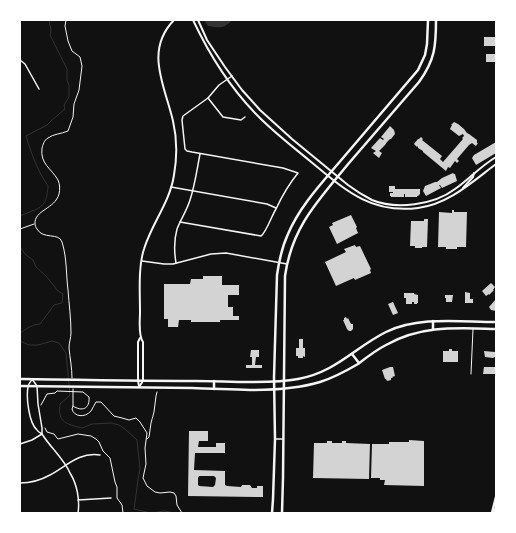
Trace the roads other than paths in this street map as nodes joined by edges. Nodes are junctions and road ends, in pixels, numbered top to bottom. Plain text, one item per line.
1 (174, 20) edge
2 (193, 20) edge
3 (198, 20) edge
4 (428, 20) edge
5 (436, 20) edge
6 (20, 60) edge
7 (232, 76) junction
8 (227, 79) junction
9 (39, 89) dead end
10 (208, 98) junction
11 (245, 117) dead end
12 (200, 154) junction
13 (496, 157) edge
14 (496, 164) edge
15 (331, 172) junction
16 (474, 173) junction
17 (328, 176) junction
18 (338, 177) junction
19 (335, 182) junction
20 (171, 187) junction
21 (193, 190) junction
22 (459, 192) junction
23 (365, 201) junction
24 (382, 202) junction
25 (276, 208) junction
26 (180, 222) junction
27 (142, 261) junction
28 (176, 263) junction
29 (278, 263) junction
30 (287, 264) junction
31 (433, 321) junction
32 (496, 322) edge
33 (433, 329) junction
34 (473, 329) junction
35 (496, 329) edge
36 (140, 338) junction
37 (352, 354) junction
38 (359, 363) junction
39 (471, 374) dead end
40 (20, 379) edge
41 (32, 379) junction
42 (143, 380) junction
43 (138, 381) junction
44 (284, 381) junction
45 (214, 382) junction
46 (274, 382) junction
47 (20, 386) edge
48 (28, 386) junction
49 (38, 386) junction
50 (139, 387) junction
51 (214, 389) junction
52 (284, 389) junction
53 (275, 390) junction
54 (42, 434) junction
55 (275, 439) junction
56 (283, 439) junction
57 (20, 444) edge
58 (100, 455) dead end
59 (65, 465) junction
60 (20, 483) edge
61 (496, 497) edge
62 (111, 498) dead end
63 (78, 500) junction
64 (496, 508) edge
65 (78, 513) edge
66 (272, 513) edge
67 (282, 513) edge
68 (493, 513) edge

1 - 20 street
2 - 8 street
3 - 7 street
4 - 15 main road
5 - 18 main road
6 - 9 street
7 - 8 street
7 - 15 street
8 - 10 street
8 - 17 street
10 - 11 street
10 - 12 street
12 - 21 street
12 - 25 street
13 - 16 street
14 - 22 street
15 - 17 main road
15 - 18 street
16 - 22 street
16 - 24 street
17 - 19 street
17 - 29 main road
18 - 19 main road
18 - 24 street
19 - 23 street
19 - 30 main road
20 - 21 street
20 - 27 street
21 - 25 street
21 - 26 street
22 - 23 street
23 - 24 street
25 - 26 street
26 - 28 street
27 - 28 street
27 - 36 street
28 - 29 street
29 - 30 street
29 - 46 main road
30 - 44 main road
31 - 32 main road
31 - 33 main road
31 - 37 main road
33 - 34 main road
33 - 38 main road
34 - 35 main road
34 - 39 lane
36 - 42 street
36 - 43 street
37 - 38 main road
37 - 44 main road
38 - 52 main road
40 - 41 main road
41 - 43 main road
41 - 48 street
41 - 49 street
42 - 43 main road
42 - 45 main road
42 - 50 street
43 - 50 street
44 - 46 main road
44 - 52 main road
45 - 46 main road
45 - 51 main road
46 - 53 main road
47 - 48 main road
48 - 49 main road
48 - 54 street
49 - 50 main road
49 - 54 street
50 - 51 main road
51 - 53 main road
52 - 53 main road
52 - 56 main road
53 - 55 main road
54 - 57 street
54 - 59 street
55 - 56 street
55 - 66 main road
56 - 67 main road
58 - 59 street
59 - 60 street
59 - 63 street
61 - 68 main road
62 - 63 street
63 - 65 street
64 - 68 highway

